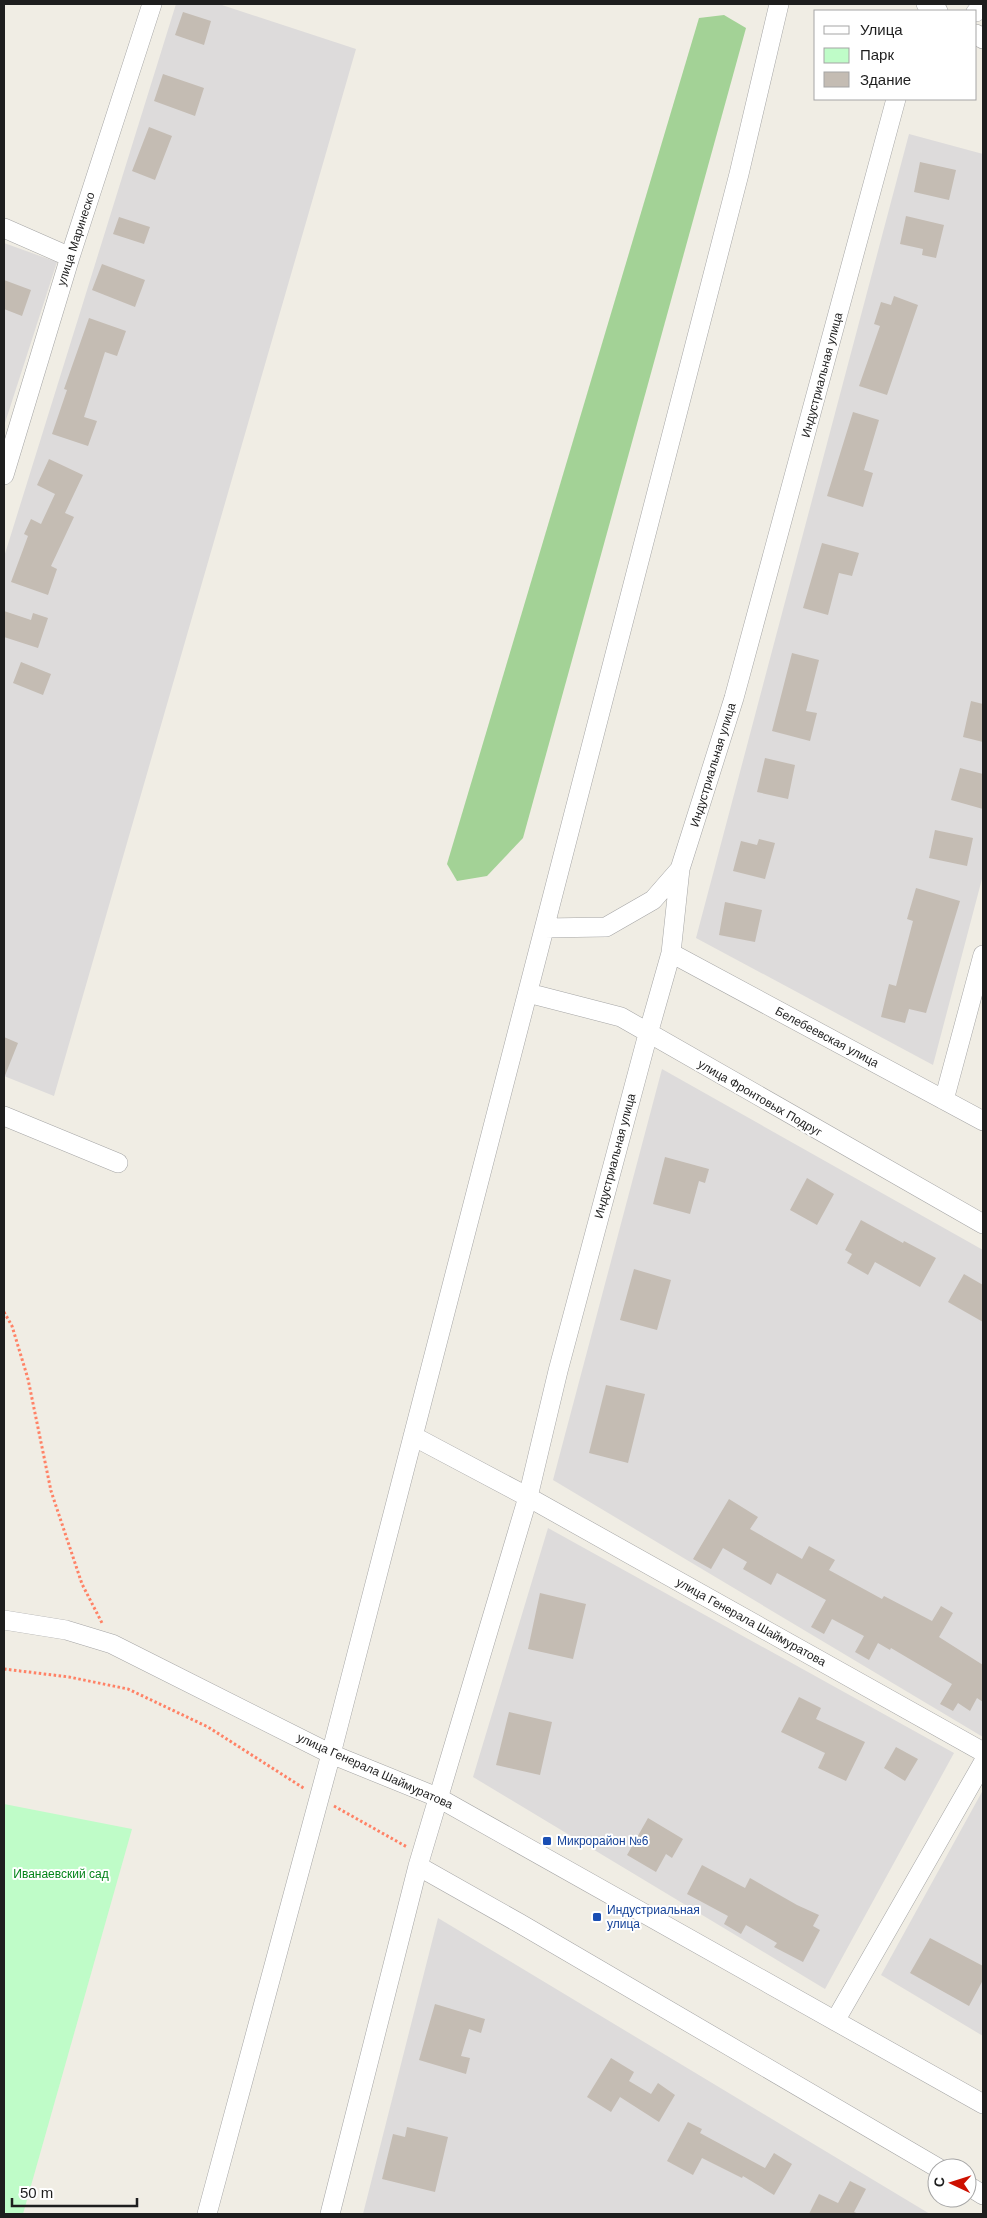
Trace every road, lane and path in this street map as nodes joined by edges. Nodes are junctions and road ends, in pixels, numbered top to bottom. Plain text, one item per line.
1 (152, 4) edge
2 (779, 4) edge
3 (896, 100) edge
4 (4, 228) edge
5 (70, 257) junction
6 (4, 475) edge
7 (680, 869) junction
8 (544, 928) junction
9 (671, 953) junction
10 (983, 955) edge
11 (528, 993) junction
12 (648, 1034) junction
13 (944, 1100) junction
14 (4, 1116) edge
15 (983, 1121) edge
16 (118, 1163) dead end
17 (983, 1224) edge
18 (4, 1312) edge
19 (413, 1436) junction
20 (528, 1497) junction
21 (4, 1620) edge
22 (112, 1644) junction
23 (4, 1669) edge
24 (983, 1752) edge
25 (331, 1754) junction
26 (983, 1763) edge
27 (437, 1797) junction
28 (320, 1798) junction
29 (420, 1860) junction
30 (835, 2021) junction
31 (983, 2104) edge
32 (927, 2162) edge
33 (207, 2214) edge
34 (330, 2214) edge

1 - 5 street, улица Маринеско
2 - 8 street
3 - 7 street, Индустриальная улица
4 - 5 street
5 - 6 street, улица Маринеско
7 - 8 street
7 - 9 street, Индустриальная улица
8 - 11 street
9 - 12 street, Индустриальная улица
9 - 13 street, Белебеевская улица
10 - 13 street
11 - 12 street, улица Фронтовых Подруг
11 - 19 street
12 - 17 street, улица Фронтовых Подруг
12 - 20 street, Индустриальная улица
13 - 15 street, Белебеевская улица
14 - 16 street
18 - 22 path
19 - 20 street, улица Генерала Шаймуратова
19 - 25 street
20 - 24 street, улица Генерала Шаймуратова
20 - 27 street, Индустриальная улица
21 - 22 street, улица Генерала Шаймуратова
22 - 25 street, улица Генерала Шаймуратова
23 - 28 path
25 - 27 street, улица Генерала Шаймуратова
25 - 28 street
26 - 30 street
27 - 29 street, Индустриальная улица
27 - 30 street, улица Генерала Шаймуратова
28 - 29 path
28 - 33 street
29 - 32 street
29 - 34 street, Индустриальная улица
30 - 31 street, улица Генерала Шаймуратова

